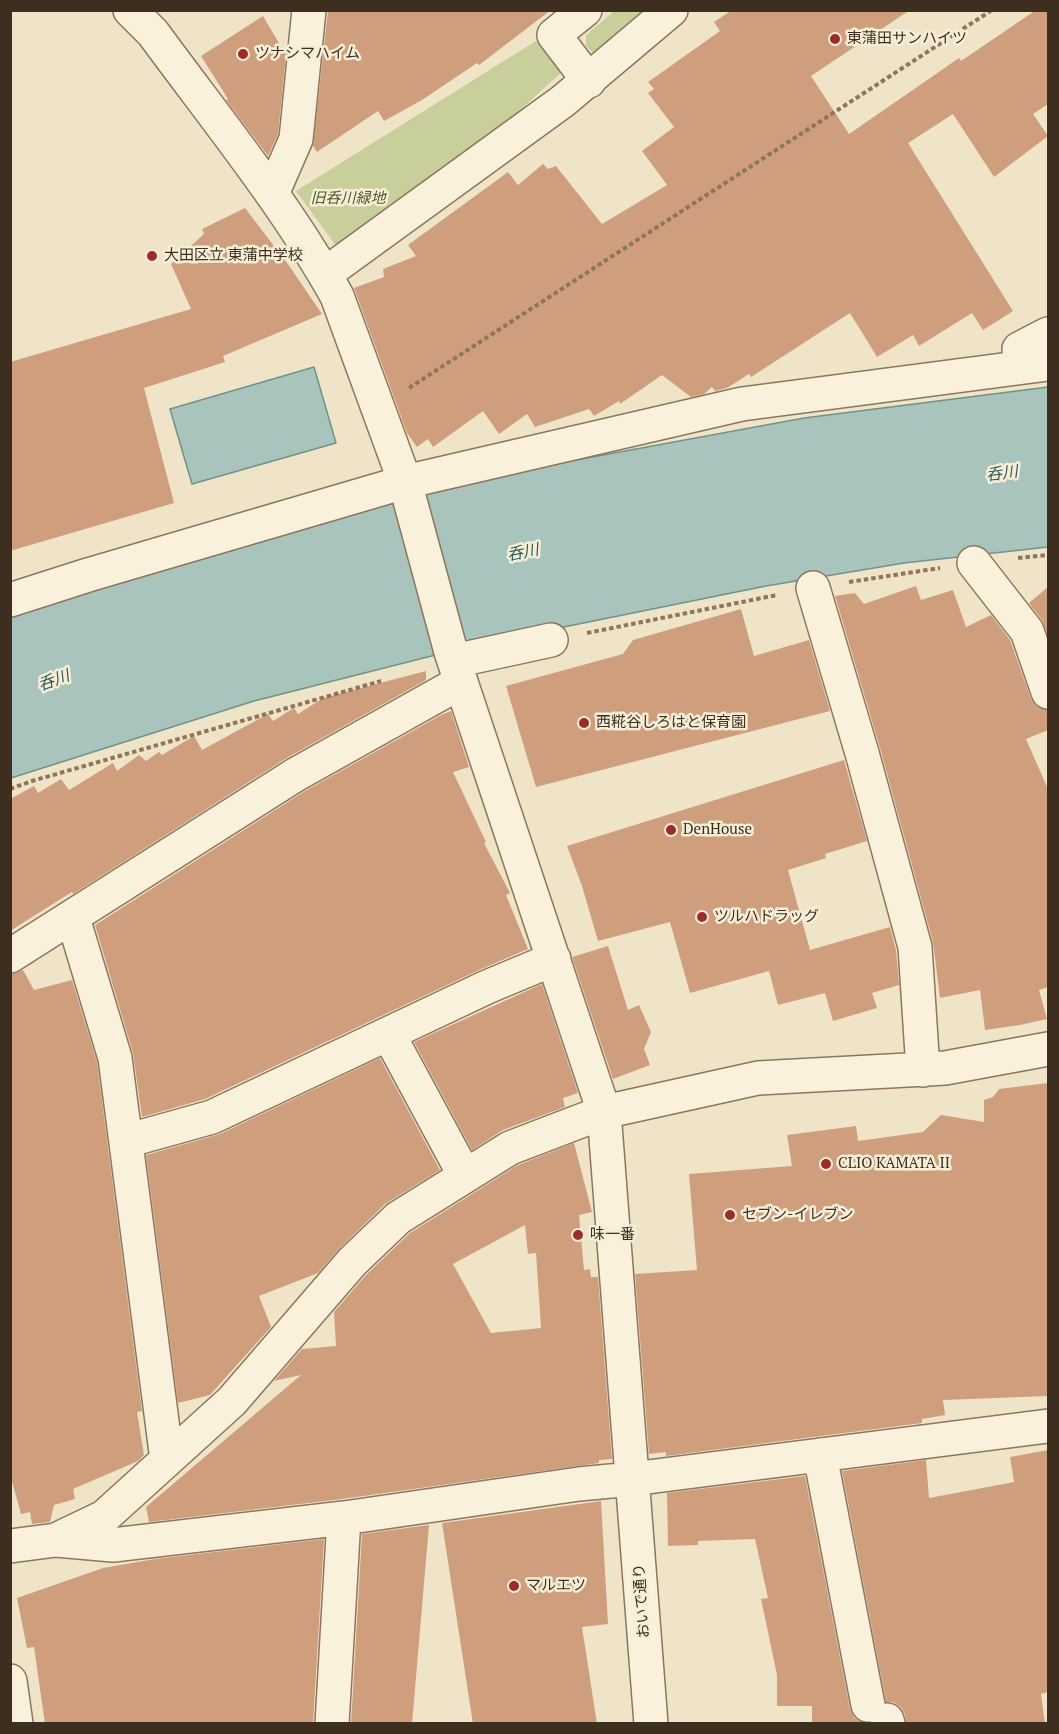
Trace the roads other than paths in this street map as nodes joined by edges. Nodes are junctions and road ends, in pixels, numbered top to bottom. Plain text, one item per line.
1 (129, 10) edge
2 (309, 10) edge
3 (585, 10) edge
4 (671, 10) edge
5 (589, 81) junction
6 (272, 194) junction
7 (325, 274) junction
8 (1048, 334) edge
9 (1035, 365) edge
10 (396, 488) junction
11 (974, 563) dead end
12 (813, 588) dead end
13 (10, 600) edge
14 (551, 640) dead end
15 (455, 665) junction
16 (1048, 692) edge
17 (73, 918) junction
18 (10, 956) edge
19 (554, 959) junction
20 (389, 1035) junction
21 (1048, 1049) edge
22 (923, 1070) junction
23 (604, 1112) junction
24 (126, 1141) junction
25 (465, 1176) junction
26 (1048, 1426) edge
27 (820, 1455) junction
28 (167, 1460) junction
29 (632, 1479) junction
30 (344, 1518) junction
31 (56, 1540) junction
32 (10, 1546) edge
33 (10, 1681) edge
34 (881, 1716) edge
35 (16, 1724) edge
36 (332, 1724) edge
37 (651, 1724) edge

1 - 6 street, おいで通り
2 - 6 street
3 - 5 street
4 - 5 street
5 - 7 street
6 - 7 street, おいで通り
7 - 10 street, おいで通り
8 - 9 street
9 - 10 street
10 - 13 street
10 - 15 street, おいで通り
11 - 16 street
12 - 22 street
14 - 15 street
15 - 17 street
15 - 19 street, おいで通り
17 - 18 street
17 - 24 street
19 - 20 street
19 - 23 street, おいで通り
20 - 24 street
20 - 25 street
21 - 22 street
22 - 23 street
23 - 25 street
23 - 29 street, おいで通り
24 - 28 street
25 - 28 street
26 - 27 street
27 - 29 street
27 - 34 street
28 - 31 street
29 - 30 street
29 - 37 street, おいで通り
30 - 31 street
30 - 36 street
31 - 32 street
33 - 35 street

